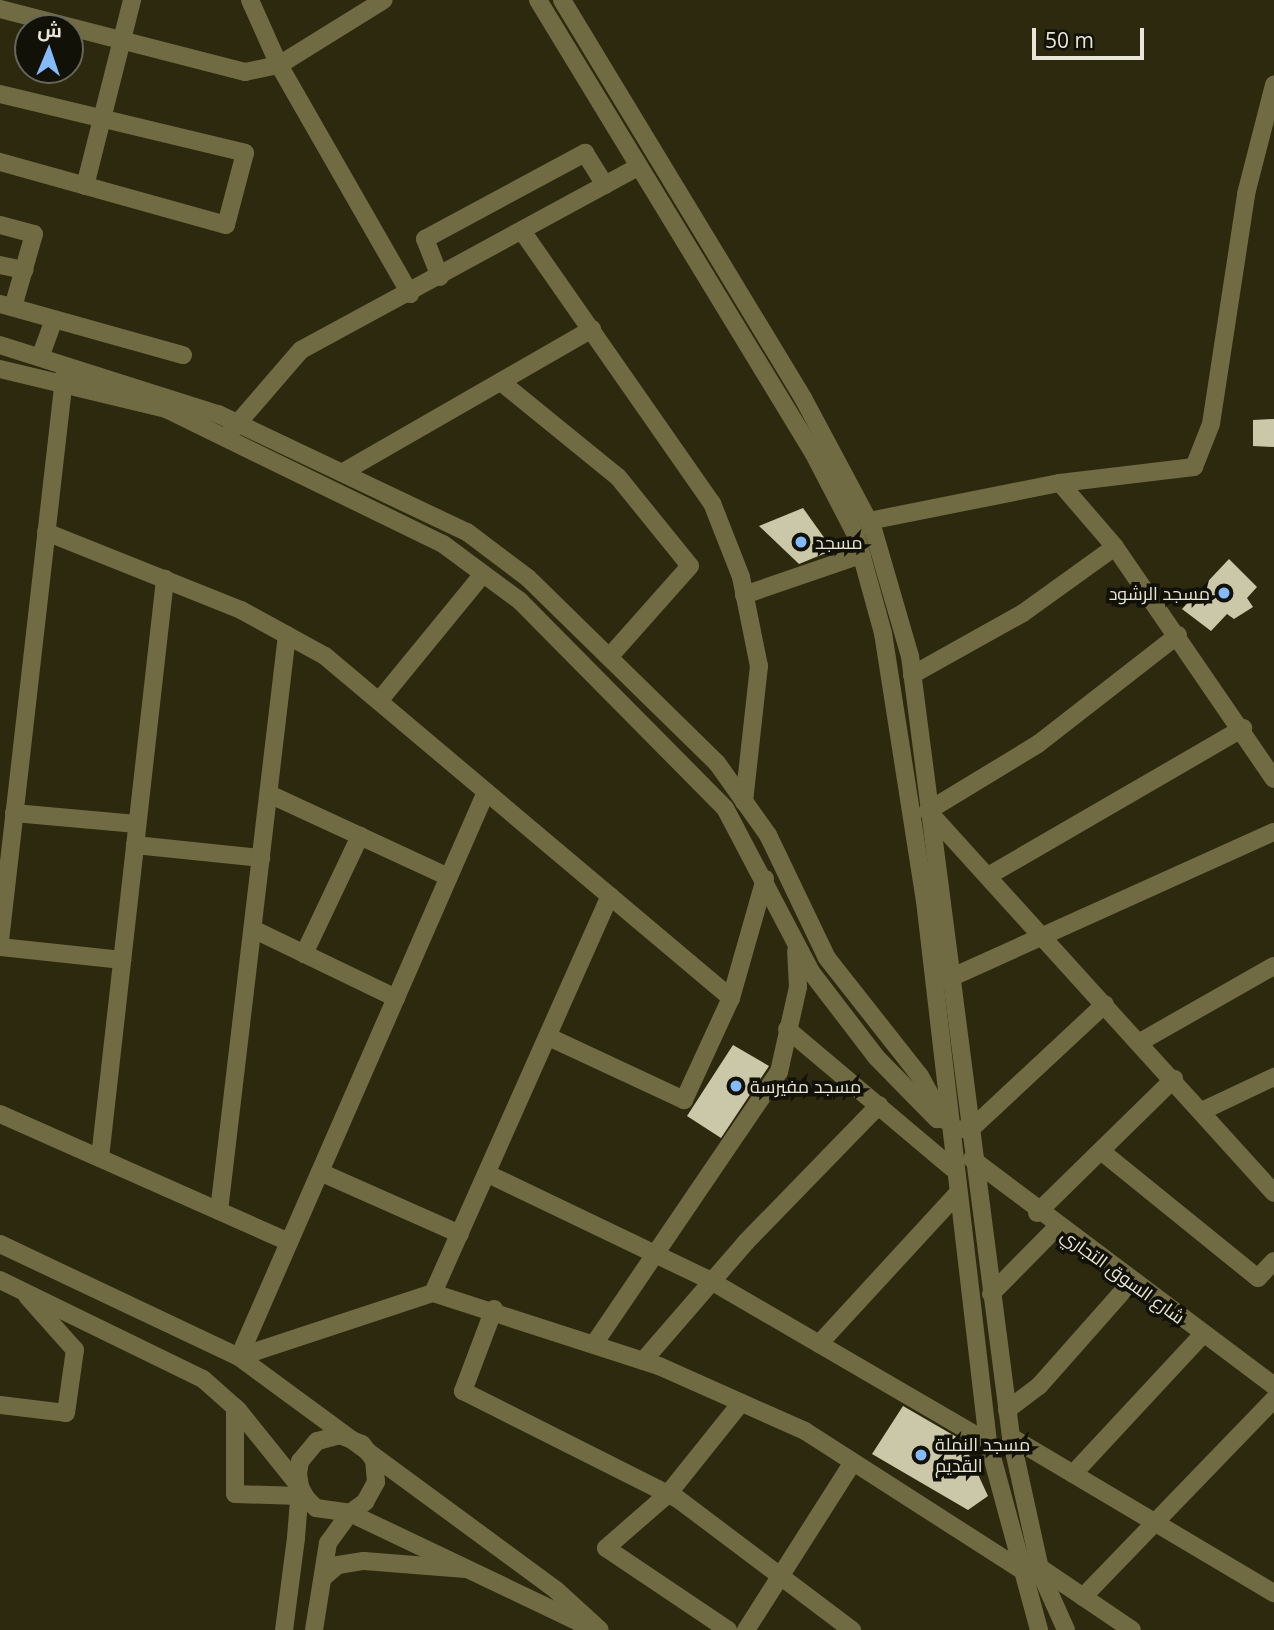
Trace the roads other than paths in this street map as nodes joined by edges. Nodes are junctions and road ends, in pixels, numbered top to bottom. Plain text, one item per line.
1 (132, 0) edge
2 (250, 0) edge
3 (384, 0) edge
4 (538, 0) edge
5 (562, 0) edge
6 (0, 9) edge
7 (119, 39) junction
8 (279, 65) junction
9 (1274, 85) edge
10 (0, 94) edge
11 (100, 118) junction
12 (0, 162) edge
13 (636, 167) junction
14 (604, 185) junction
15 (85, 186) junction
16 (0, 225) edge
17 (522, 231) junction
18 (0, 265) edge
19 (24, 270) junction
20 (440, 277) junction
21 (410, 294) junction
22 (6, 305) edge
23 (54, 319) junction
24 (593, 329) junction
25 (0, 345) edge
26 (41, 355) junction
27 (183, 355) dead end
28 (0, 369) edge
29 (65, 371) junction
30 (501, 382) junction
31 (232, 429) junction
32 (345, 471) junction
33 (1060, 483) junction
34 (869, 521) junction
35 (46, 532) junction
36 (1115, 547) junction
37 (861, 555) junction
38 (484, 574) junction
39 (164, 579) junction
40 (744, 595) junction
41 (287, 635) junction
42 (1178, 635) junction
43 (611, 655) junction
44 (912, 675) junction
45 (379, 701) junction
46 (1242, 728) junction
47 (1274, 779) edge
48 (486, 792) junction
49 (269, 794) junction
50 (744, 802) junction
51 (928, 811) junction
52 (14, 813) junction
53 (137, 824) junction
54 (1274, 832) edge
55 (360, 836) junction
56 (135, 845) junction
57 (261, 858) junction
58 (988, 876) junction
59 (449, 877) junction
60 (765, 879) junction
61 (610, 896) junction
62 (253, 929) junction
63 (1045, 938) junction
64 (0, 941) edge
65 (795, 941) junction
66 (0, 947) edge
67 (304, 954) junction
68 (122, 960) junction
69 (1274, 966) edge
70 (950, 978) junction
71 (396, 998) junction
72 (731, 998) junction
73 (1105, 1003) junction
74 (787, 1029) junction
75 (551, 1038) junction
76 (1140, 1042) junction
77 (1274, 1077) edge
78 (1174, 1079) junction
79 (879, 1105) junction
80 (1202, 1111) junction
81 (0, 1114) edge
82 (948, 1128) junction
83 (971, 1129) junction
84 (1101, 1151) junction
85 (100, 1158) junction
86 (975, 1163) junction
87 (952, 1168) junction
88 (320, 1172) junction
89 (488, 1174) junction
90 (1274, 1192) edge
91 (956, 1195) junction
92 (219, 1211) junction
93 (1037, 1213) junction
94 (1056, 1228) junction
95 (460, 1234) junction
96 (289, 1242) junction
97 (0, 1244) edge
98 (653, 1254) junction
99 (1274, 1261) edge
100 (0, 1280) edge
101 (712, 1281) junction
102 (1131, 1282) junction
103 (24, 1292) junction
104 (433, 1293) junction
105 (990, 1294) junction
106 (494, 1309) junction
107 (1203, 1334) junction
108 (594, 1344) junction
109 (819, 1344) junction
110 (239, 1357) junction
111 (643, 1361) junction
112 (1274, 1386) edge
113 (1274, 1399) edge
114 (741, 1403) junction
115 (0, 1405) edge
116 (235, 1407) junction
117 (1007, 1410) junction
118 (1011, 1437) junction
119 (988, 1442) junction
120 (362, 1444) junction
121 (853, 1462) junction
122 (1073, 1474) junction
123 (299, 1491) junction
124 (668, 1494) junction
125 (350, 1513) junction
126 (1155, 1522) junction
127 (1039, 1567) junction
128 (1020, 1569) junction
129 (478, 1570) junction
130 (324, 1577) junction
131 (775, 1577) junction
132 (1274, 1593) edge
133 (1083, 1597) junction
134 (284, 1630) edge
135 (314, 1630) edge
136 (597, 1630) edge
137 (728, 1630) edge
138 (746, 1630) edge
139 (852, 1630) edge
140 (1039, 1630) edge
141 (1066, 1630) edge
142 (1132, 1630) edge

1 - 7 street
2 - 8 street
3 - 8 street
4 - 13 street
5 - 34 street
6 - 7 street
7 - 8 street
7 - 11 street
8 - 21 street
9 - 33 street
10 - 11 street
11 - 15 street
11 - 15 street
12 - 15 street
13 - 14 street
13 - 37 street
14 - 17 street
14 - 20 street
16 - 19 street
17 - 20 street
17 - 24 street
18 - 19 street
19 - 22 street
20 - 21 street
21 - 31 street
22 - 23 street
23 - 26 street
23 - 27 street
24 - 30 street
24 - 40 street
25 - 26 street
26 - 29 street
28 - 29 street
29 - 31 street
29 - 35 street
30 - 32 street
30 - 43 street
31 - 32 street
31 - 38 street
32 - 43 street
33 - 34 street
33 - 36 street
34 - 44 street
35 - 39 street
35 - 52 street
36 - 42 street
36 - 44 street
37 - 40 street
37 - 82 street
38 - 45 street
38 - 60 street
39 - 41 street
39 - 53 street
40 - 50 street
41 - 45 street
41 - 49 street
42 - 46 street
42 - 51 street
43 - 50 street
44 - 51 street
45 - 48 street
46 - 47 street
46 - 58 street
48 - 59 street
48 - 61 street
49 - 55 street
49 - 57 street
50 - 82 street
51 - 58 street
51 - 70 street
52 - 53 street
52 - 64 street
53 - 56 street
54 - 63 street
55 - 59 street
55 - 67 street
56 - 57 street
56 - 68 street
57 - 62 street
58 - 63 street
59 - 71 street
60 - 65 street
60 - 72 street
61 - 72 street
61 - 75 street
62 - 67 street
62 - 92 street
63 - 70 street
63 - 73 street
65 - 74 street
65 - 82 street
66 - 68 street
67 - 71 street
68 - 85 street
69 - 76 street
70 - 83 street
71 - 88 street
72 - 75 street
73 - 76 street
73 - 83 street
74 - 79 street
74 - 98 street
75 - 89 street
76 - 78 street
77 - 80 street
78 - 80 street
78 - 84 street
79 - 87 street
79 - 101 street
80 - 90 street
81 - 85 street
82 - 83 street
82 - 86 street, شارع السوق التجاري
82 - 87 street
83 - 86 street
84 - 93 street
84 - 99 street
85 - 92 street
86 - 93 street, شارع السوق التجاري
86 - 105 street
87 - 91 street
88 - 95 street
88 - 96 street
89 - 95 street
89 - 98 street
91 - 109 street
91 - 119 street
92 - 96 street
93 - 94 street, شارع السوق التجاري
94 - 102 street, شارع السوق التجاري
94 - 105 street
95 - 104 street
96 - 110 street
97 - 110 street
98 - 101 street
98 - 108 street
100 - 103 street
101 - 109 street
101 - 111 street
102 - 107 street, شارع السوق التجاري
102 - 117 street
103 - 115 street
103 - 116 street
104 - 106 street
104 - 110 street
105 - 117 street
106 - 108 street
106 - 124 street
107 - 112 street, شارع السوق التجاري
107 - 122 street
108 - 111 street
109 - 119 street
110 - 120 street
111 - 114 street
113 - 126 street
114 - 121 street
114 - 124 street
116 - 123 street
116 - 123 street
117 - 118 street
118 - 122 street
118 - 127 street
119 - 128 street
120 - 123 street
120 - 125 street
120 - 136 street
121 - 128 street
121 - 131 street
122 - 126 street
123 - 125 street
123 - 134 street
124 - 131 street
124 - 137 street
125 - 129 street
125 - 130 street
126 - 132 street
126 - 133 street
127 - 133 street
127 - 141 street
128 - 140 street
129 - 130 street
129 - 136 street
130 - 135 street
131 - 138 street
131 - 139 street
133 - 142 street

